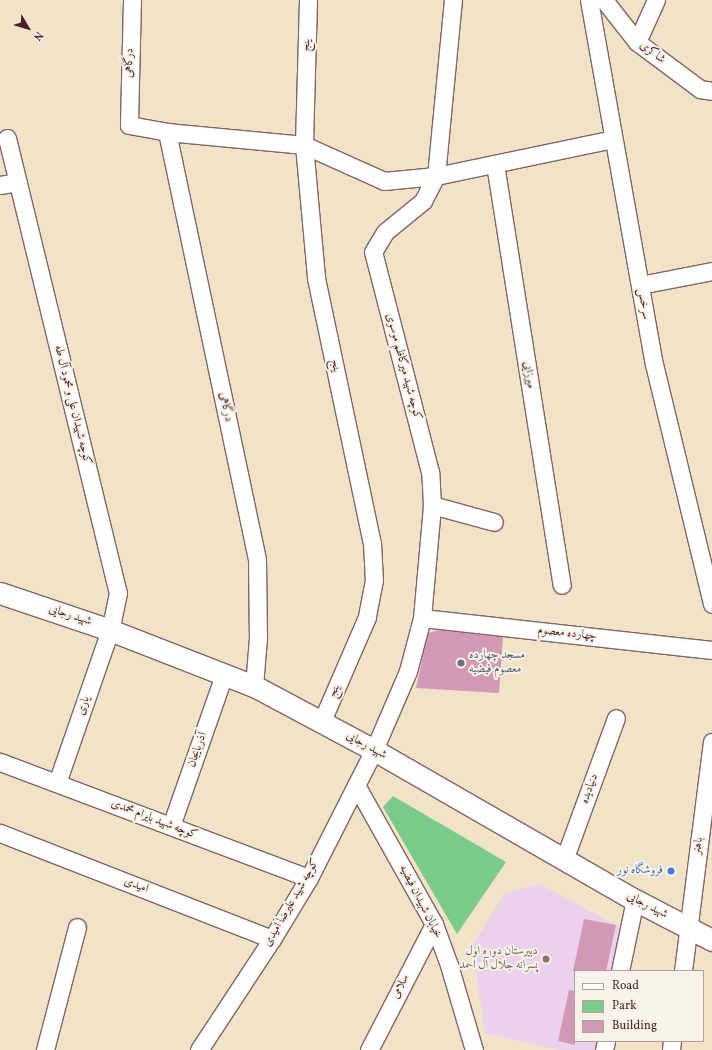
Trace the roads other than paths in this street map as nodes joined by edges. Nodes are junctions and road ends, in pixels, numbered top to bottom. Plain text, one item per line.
1 (132, 0) edge
2 (308, 0) edge
3 (453, 0) edge
4 (589, 0) edge
5 (604, 0) edge
6 (656, 0) edge
7 (637, 42) junction
8 (706, 90) edge
9 (712, 104) edge
10 (167, 132) junction
11 (7, 138) dead end
12 (614, 139) junction
13 (304, 145) junction
14 (495, 164) junction
15 (436, 176) junction
16 (18, 182) junction
17 (0, 185) edge
18 (712, 271) edge
19 (640, 285) junction
20 (432, 505) junction
21 (494, 522) dead end
22 (562, 585) dead end
23 (0, 593) edge
24 (712, 604) edge
25 (422, 618) junction
26 (110, 630) junction
27 (712, 650) edge
28 (224, 675) junction
29 (254, 686) junction
30 (616, 718) dead end
31 (322, 721) junction
32 (712, 742) edge
33 (374, 750) junction
34 (0, 762) edge
35 (57, 783) junction
36 (356, 785) junction
37 (171, 826) junction
38 (0, 833) edge
39 (564, 860) junction
40 (309, 878) junction
41 (635, 900) junction
42 (434, 924) junction
43 (689, 926) junction
44 (77, 927) dead end
45 (272, 939) junction
46 (712, 940) edge
47 (620, 970) edge
48 (682, 970) edge
49 (45, 1050) edge
50 (199, 1050) edge
51 (369, 1050) edge
52 (474, 1050) edge

1 - 10 street, درگاهی
2 - 13 street, ینج
3 - 15 street, کوچه شهید میرکاظم موسوی
4 - 12 street, سرخس
5 - 7 street, شاکری
6 - 7 street
7 - 8 street, شاکری
8 - 9 street, شاکری
10 - 13 street
10 - 29 street, درگاهی
11 - 16 street, کوچه شهیدان علی و محمود آل طه
12 - 14 street
12 - 19 street, سرخس
13 - 15 street
13 - 31 street, ینج
14 - 15 street
14 - 22 street, میرزایی
15 - 20 street, کوچه شهید میرکاظم موسوی
16 - 17 street
16 - 26 street, کوچه شهیدان علی و محمود آل طه
18 - 19 street
19 - 24 street, سرخس
20 - 21 street
20 - 25 street, کوچه شهید میرکاظم موسوی
23 - 26 street, شهید رجایی
25 - 27 street, چهارده معصوم
25 - 33 street, کوچه شهید میرکاظم موسوی
26 - 28 street, شهید رجایی
26 - 35 street, یاری
28 - 29 street, شهید رجایی
28 - 37 street, آذربایجان
29 - 31 street, شهید رجایی
30 - 39 street, دنیادیده
31 - 33 street, شهید رجایی
32 - 43 street, باهنر
33 - 36 street, کوچه شهید علیرضا امیدی
33 - 39 street, شهید رجایی
34 - 35 street, کوچه شهید بایرام محمدی
35 - 37 street, کوچه شهید بایرام محمدی
36 - 40 street, کوچه شهید علیرضا امیدی
36 - 42 street, خیابان شهیدان فیضیه
37 - 40 street, کوچه شهید بایرام محمدی
38 - 45 street, امیدی
39 - 41 street, شهید رجایی
40 - 45 street, کوچه شهید علیرضا امیدی
41 - 43 street, شهید رجایی
41 - 47 street
42 - 51 street, سلامی
42 - 52 street, خیابان شهیدان فیضیه
43 - 46 street, شهید رجایی
43 - 48 street, باهنر
44 - 49 street
45 - 50 street, کوچه شهید علیرضا امیدی

